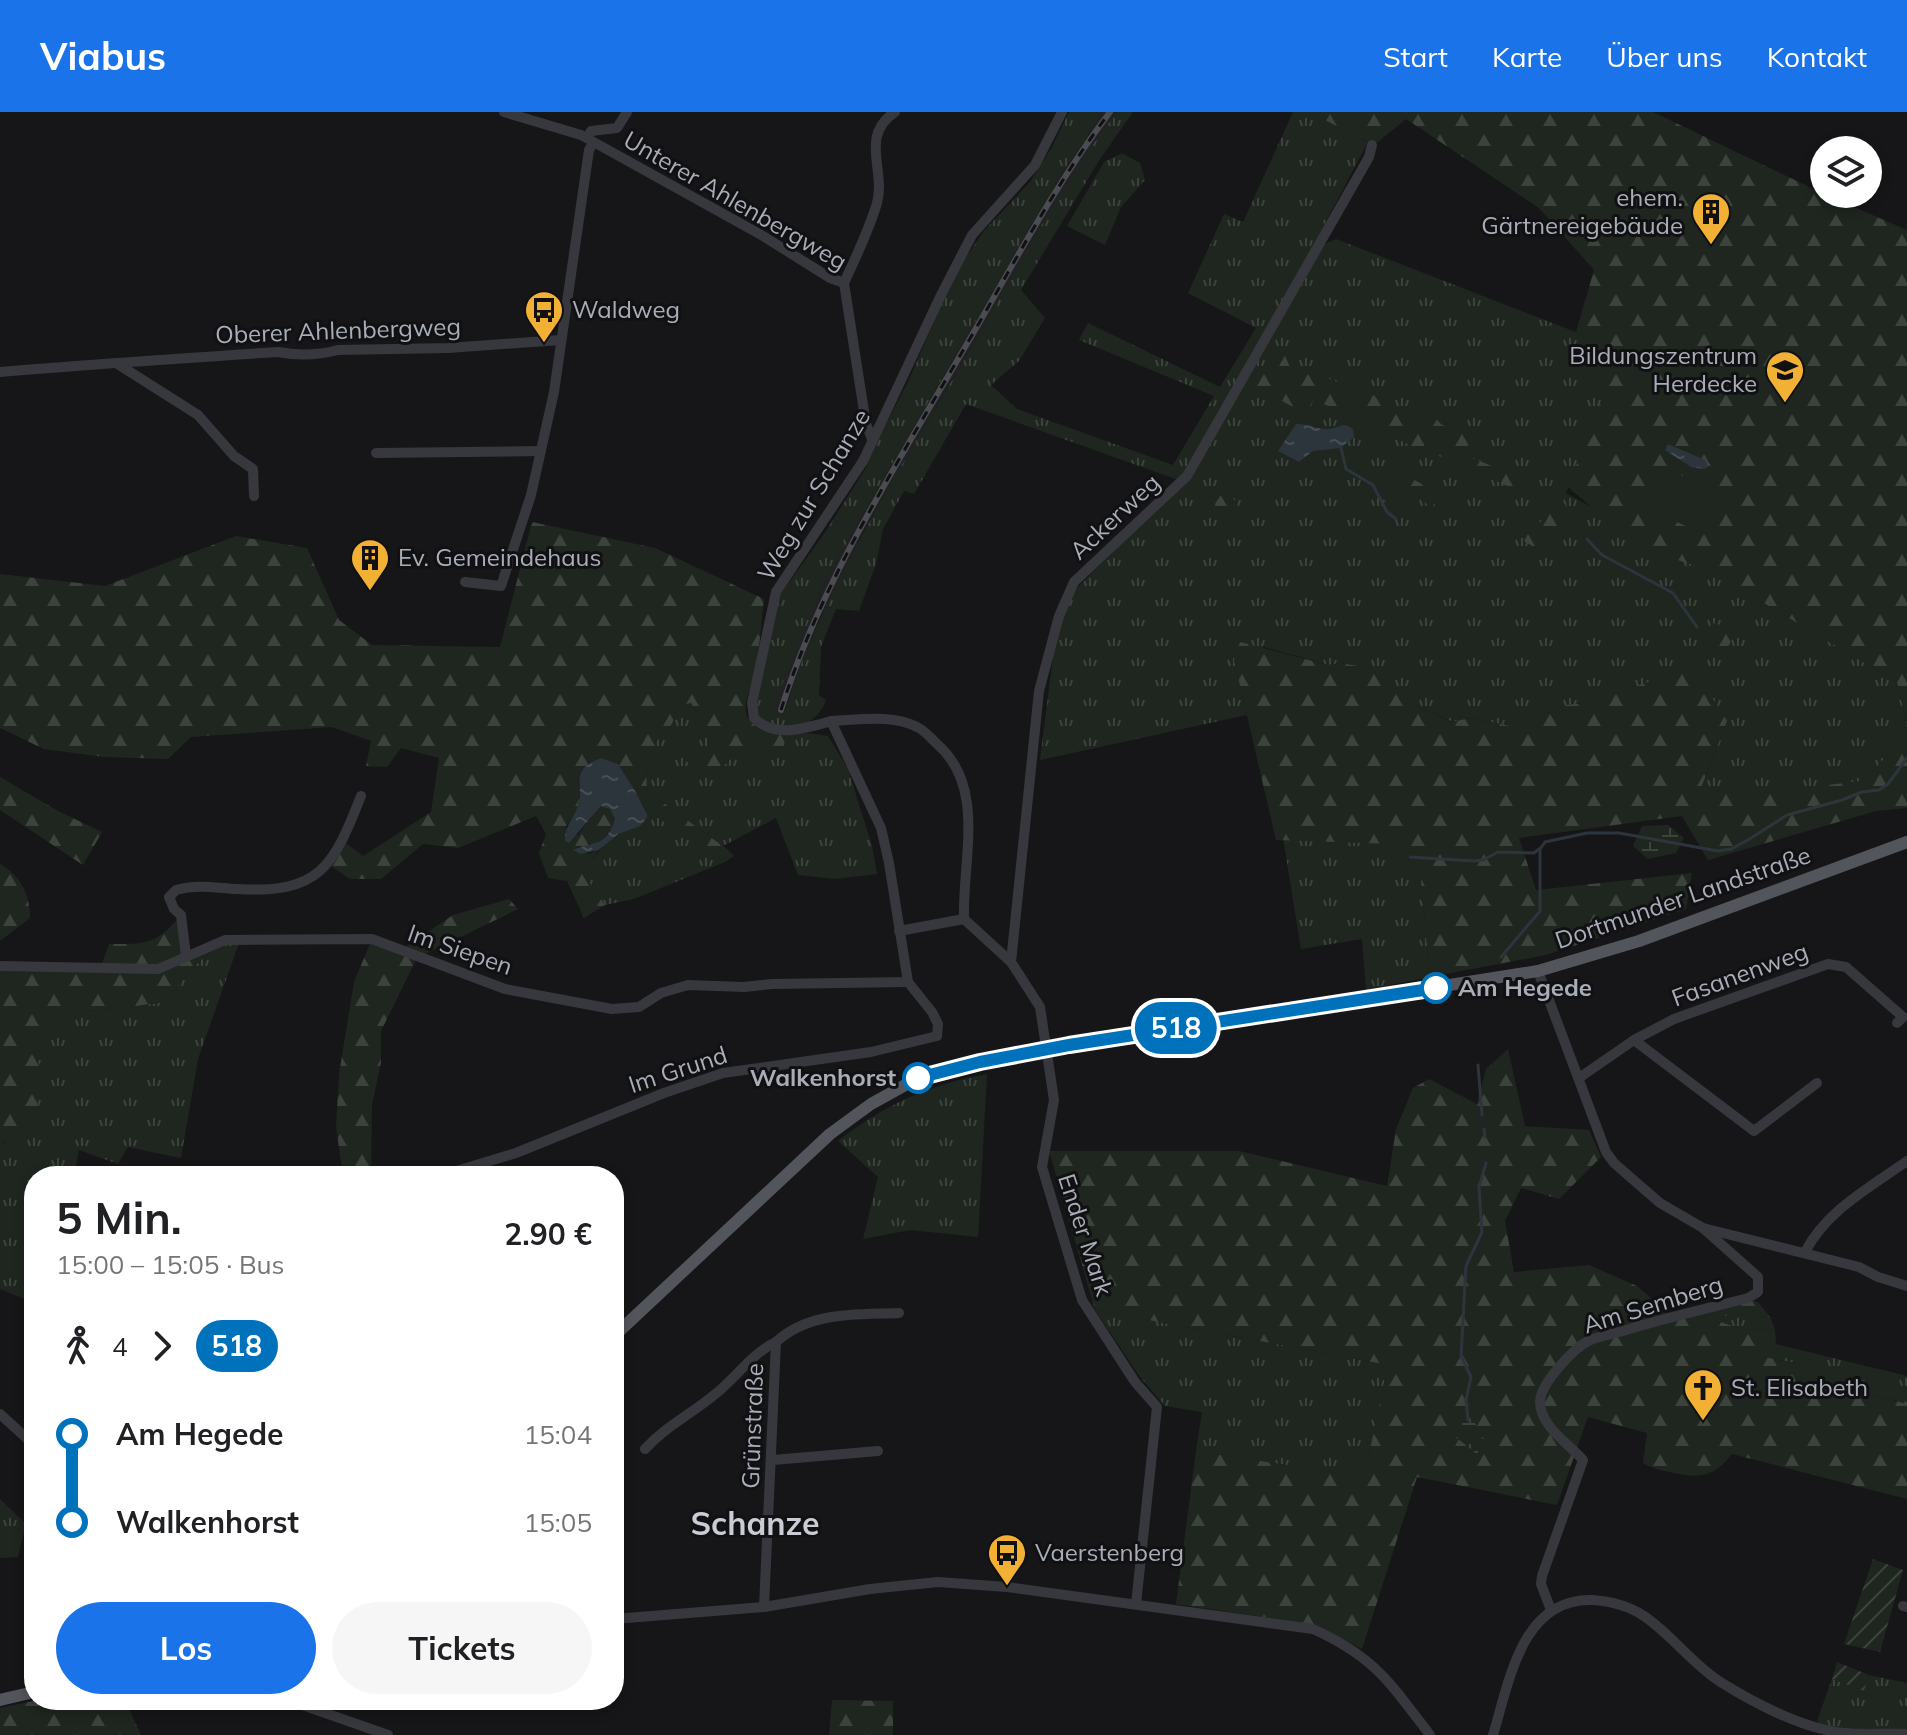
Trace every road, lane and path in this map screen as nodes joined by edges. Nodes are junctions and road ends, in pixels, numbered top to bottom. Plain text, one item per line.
1 (504, 112) edge
2 (627, 112) edge
3 (895, 112) edge
4 (1062, 112) edge
5 (590, 140) junction
6 (1372, 145) dead end
7 (844, 283) junction
8 (561, 340) junction
9 (116, 363) junction
10 (0, 372) edge
11 (872, 439) junction
12 (541, 451) junction
13 (376, 453) dead end
14 (254, 496) dead end
15 (465, 582) dead end
16 (831, 721) junction
17 (361, 796) dead end
18 (1907, 842) edge
19 (964, 919) junction
20 (899, 931) junction
21 (186, 956) junction
22 (1011, 962) junction
23 (0, 966) edge
24 (1538, 971) junction
25 (908, 982) junction
26 (1897, 1023) dead end
27 (1634, 1040) junction
28 (1045, 1049) junction
29 (1579, 1078) junction
30 (1817, 1083) dead end
31 (1907, 1161) edge
32 (473, 1166) edge
33 (1703, 1228) junction
34 (1805, 1252) junction
35 (1907, 1286) edge
36 (899, 1313) dead end
37 (624, 1327) edge
38 (776, 1342) junction
39 (0, 1414) edge
40 (22, 1432) edge
41 (645, 1449) dead end
42 (878, 1451) dead end
43 (773, 1460) junction
44 (1136, 1604) junction
45 (764, 1607) junction
46 (1551, 1610) junction
47 (624, 1618) edge
48 (24, 1694) edge
49 (0, 1700) edge
50 (317, 1710) edge
51 (1907, 1734) edge
52 (388, 1735) edge
53 (1430, 1735) edge
54 (1493, 1735) edge

1 - 5 street, Unterer Ahlenbergweg
2 - 5 street
3 - 7 street
4 - 11 street, Weg zur Schanze
5 - 7 street, Unterer Ahlenbergweg
5 - 8 street
6 - 22 street, Ackerweg
7 - 11 street, Unterer Ahlenbergweg
8 - 9 street, Oberer Ahlenbergweg
8 - 12 street
9 - 10 street, Oberer Ahlenbergweg
9 - 14 street
11 - 16 street, Weg zur Schanze
12 - 13 street
12 - 15 street
16 - 19 street
16 - 20 street
17 - 21 street
18 - 24 main road, Dortmunder Landstraße
19 - 20 street
19 - 22 street, Ender Mark
20 - 25 street
21 - 23 street, Im Siepen
21 - 25 street, Im Siepen
22 - 28 street, Ender Mark
24 - 28 main road, Dortmunder Landstraße
24 - 29 street
25 - 32 street, Im Grund
26 - 27 street, Fasanenweg
27 - 29 street, Fasanenweg
27 - 30 street
28 - 37 main road, Dortmunder Landstraße
28 - 44 street, Ender Mark
29 - 33 street
31 - 34 street
33 - 34 street
33 - 46 street, Am Semberg
34 - 35 street
36 - 38 street, Grünstraße
38 - 41 street, Grünstraße
38 - 43 street, Grünstraße
39 - 40 street
42 - 43 street
43 - 45 street, Grünstraße
44 - 45 street
44 - 53 street
45 - 47 street
46 - 51 street
46 - 54 street
48 - 49 main road
50 - 52 street

